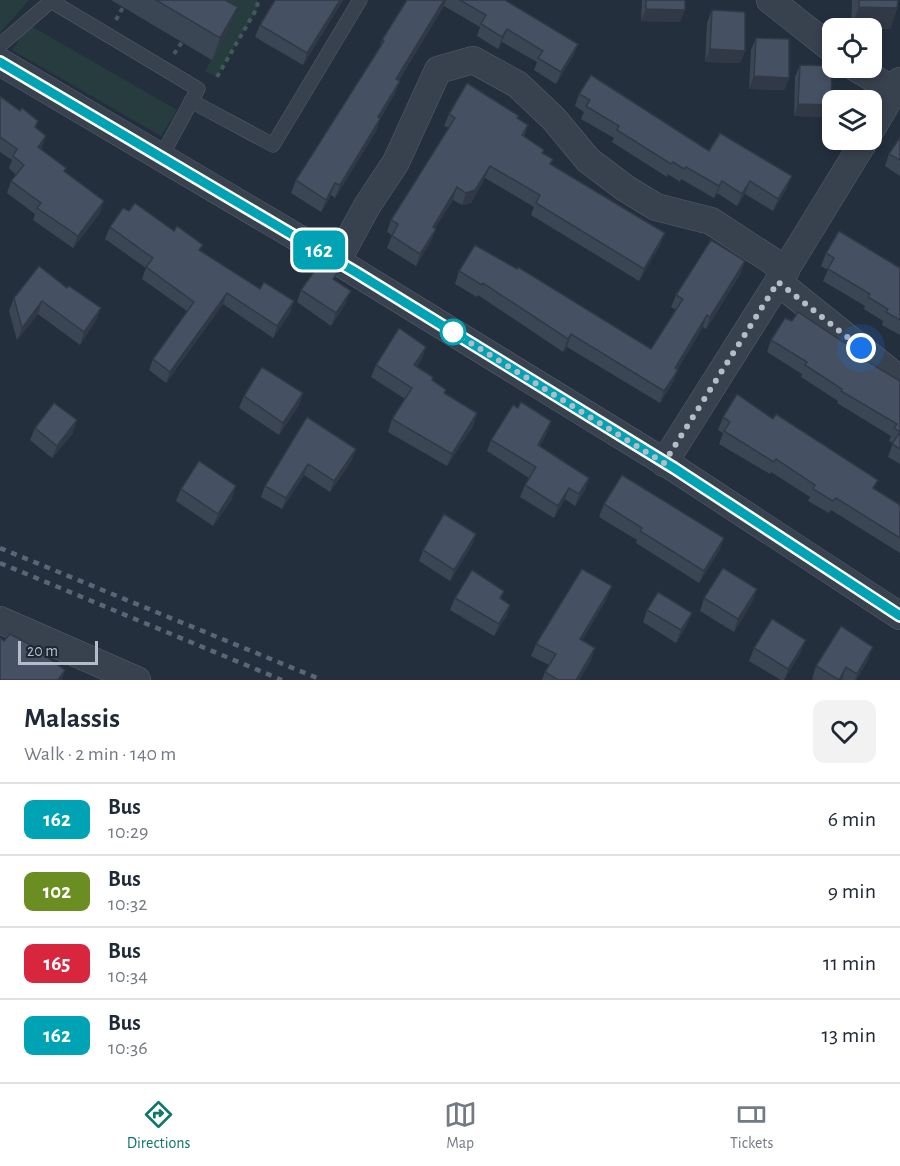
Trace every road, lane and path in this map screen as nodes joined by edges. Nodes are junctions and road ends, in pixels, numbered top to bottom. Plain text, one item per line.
1 (258, 0) edge
2 (360, 0) edge
3 (770, 0) edge
4 (822, 41) edge
5 (0, 45) edge
6 (0, 62) edge
7 (217, 77) dead end
8 (876, 78) edge
9 (898, 89) edge
10 (191, 101) junction
11 (882, 113) edge
12 (859, 150) edge
13 (160, 157) junction
14 (337, 261) junction
15 (782, 276) junction
16 (894, 375) edge
17 (664, 463) junction
18 (900, 616) edge
19 (0, 620) edge
20 (131, 679) edge

1 - 7 path
2 - 10 lane
3 - 4 street
5 - 10 lane
6 - 13 street
8 - 9 street
9 - 11 street
10 - 13 lane
12 - 15 street
13 - 14 street
14 - 15 street
14 - 17 street
15 - 16 street
15 - 17 street
17 - 18 street
19 - 20 street

